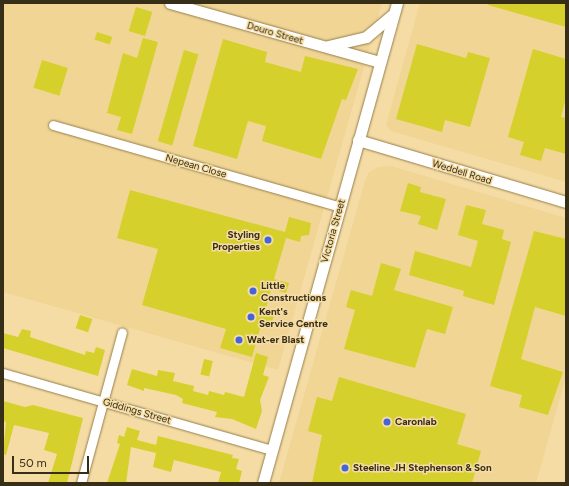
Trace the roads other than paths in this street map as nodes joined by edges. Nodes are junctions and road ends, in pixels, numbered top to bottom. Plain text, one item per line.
1 (170, 3) edge
2 (396, 7) edge
3 (324, 46) junction
4 (380, 62) junction
5 (54, 125) dead end
6 (358, 140) junction
7 (566, 202) edge
8 (340, 207) junction
9 (122, 332) dead end
10 (3, 373) edge
11 (104, 402) junction
12 (272, 450) junction
13 (81, 483) edge
14 (263, 483) edge

1 - 3 street, Douro Street
2 - 3 street
2 - 4 street, Victoria Street
3 - 4 street, Douro Street
4 - 6 street, Victoria Street
5 - 8 street, Nepean Close
6 - 7 street, Weddell Road
6 - 8 street, Victoria Street
8 - 12 street, Victoria Street
9 - 11 street
10 - 11 street, Giddings Street
11 - 12 street, Giddings Street
11 - 13 street
12 - 14 street, Victoria Street

